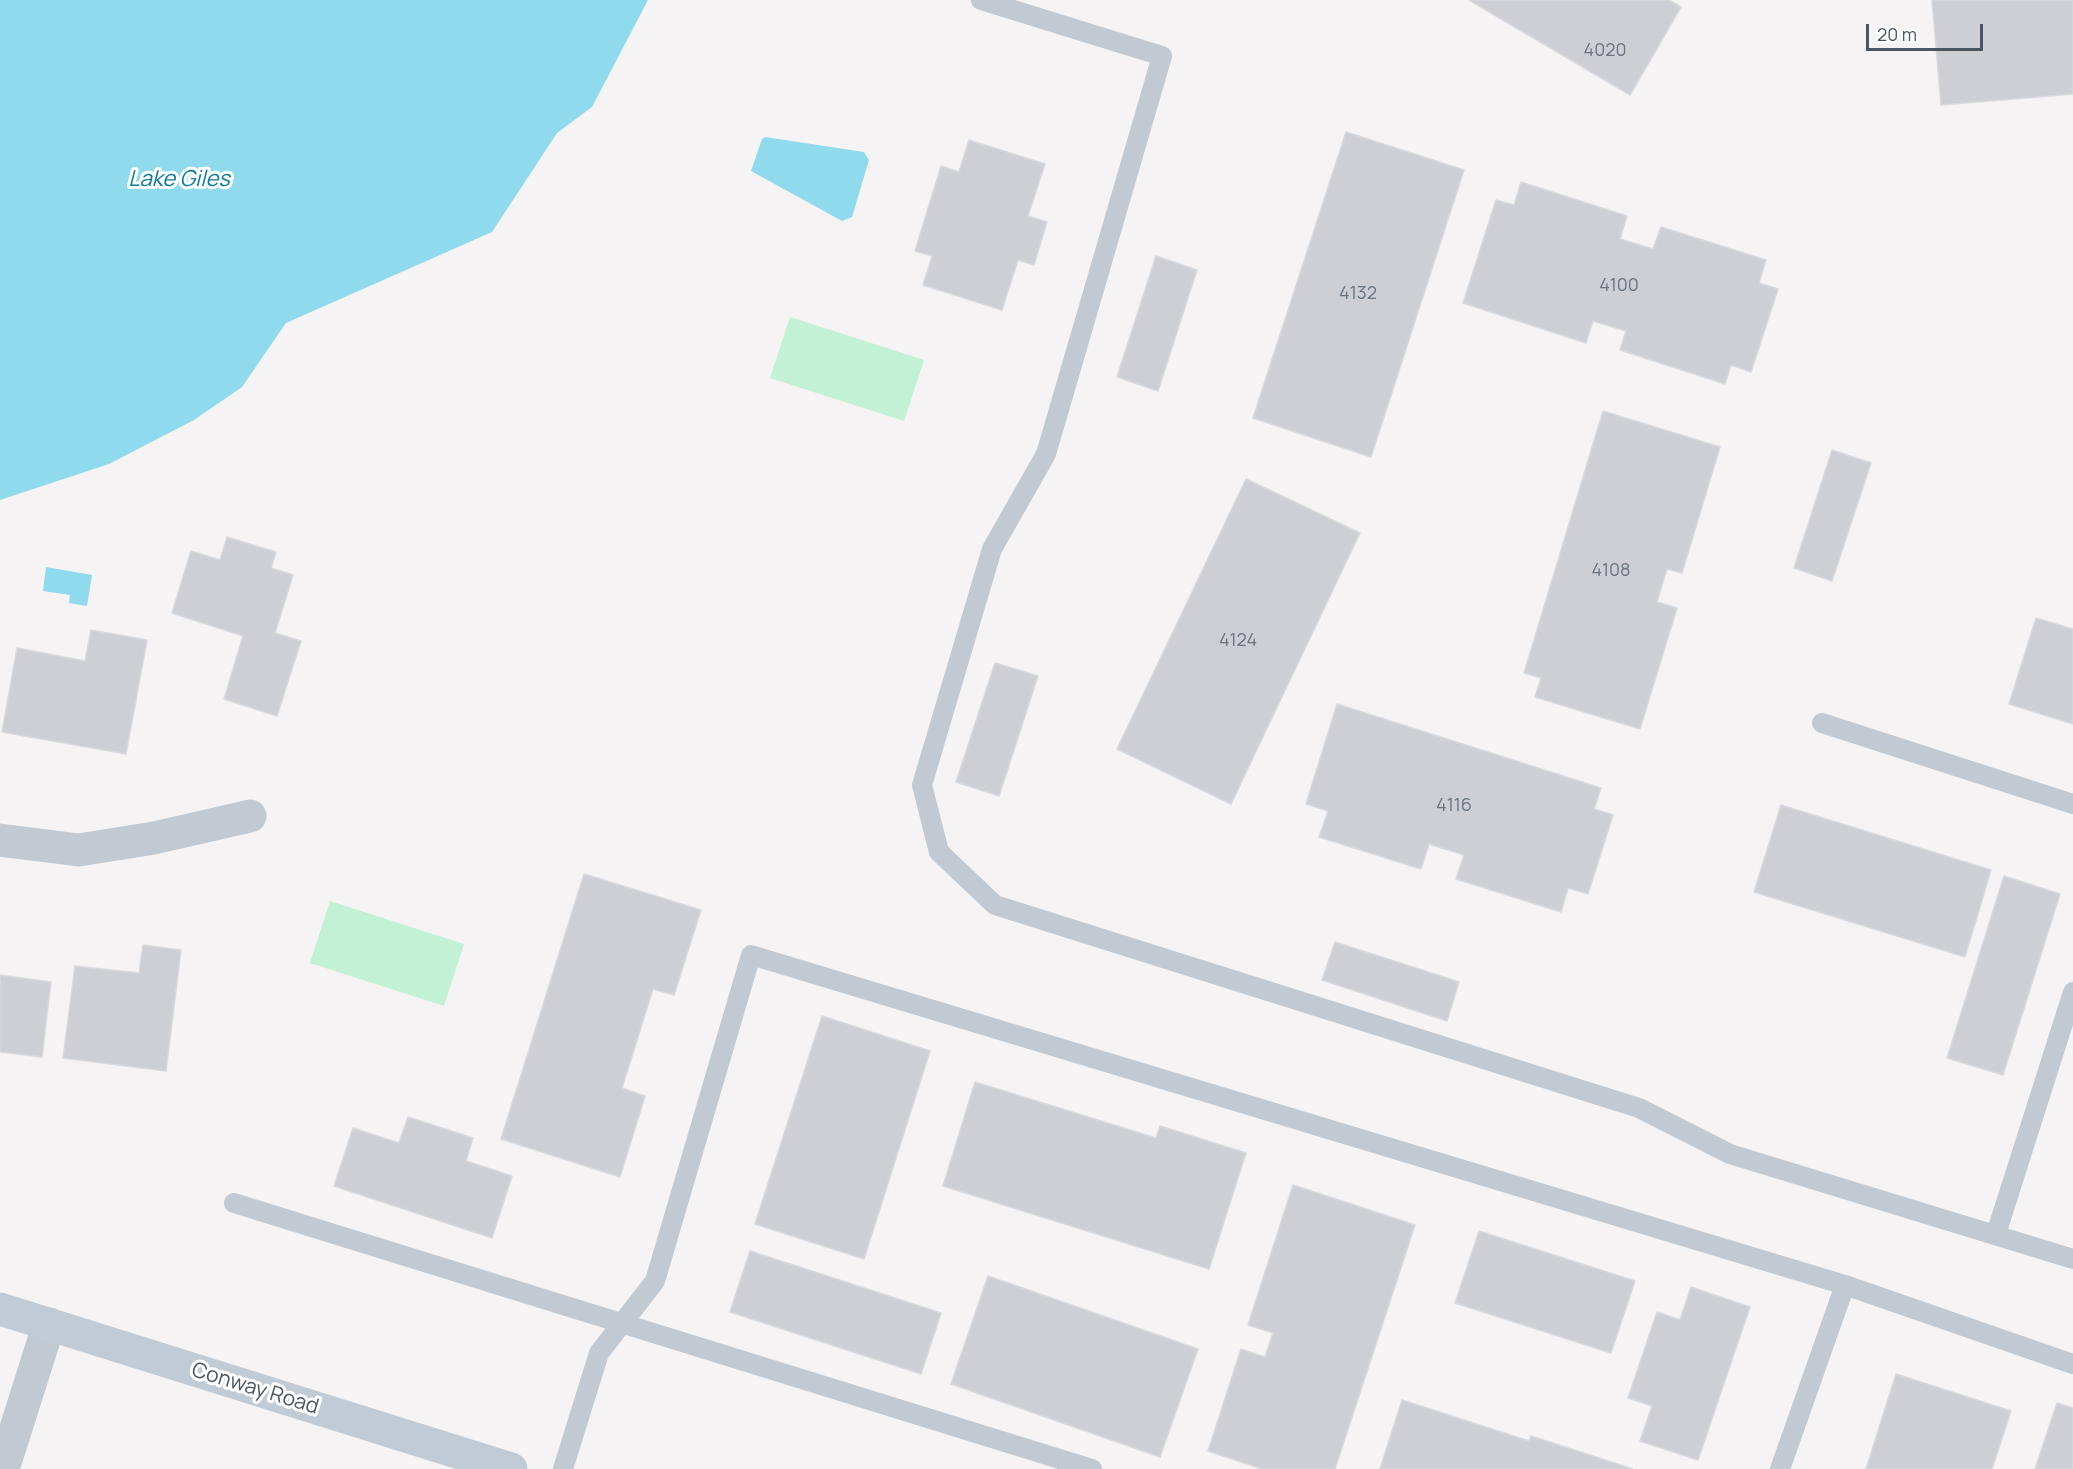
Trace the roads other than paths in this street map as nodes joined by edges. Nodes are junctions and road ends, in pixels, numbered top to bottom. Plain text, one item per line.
1 (981, 0) edge
2 (1822, 723) dead end
3 (2073, 804) edge
4 (250, 816) dead end
5 (0, 840) edge
6 (2073, 992) edge
7 (234, 1203) dead end
8 (1996, 1234) junction
9 (2073, 1259) edge
10 (1845, 1285) junction
11 (0, 1309) edge
12 (49, 1324) junction
13 (622, 1324) junction
14 (2073, 1364) edge
15 (3, 1469) edge
16 (511, 1469) edge
17 (563, 1469) edge
18 (1092, 1469) edge
19 (1780, 1469) edge

1 - 8 lane
2 - 3 lane
4 - 5 street
6 - 8 lane
7 - 13 lane
8 - 9 lane
10 - 13 lane
10 - 14 lane
10 - 19 lane
11 - 12 main road, Conway Road
12 - 15 street
12 - 16 main road, Conway Road
13 - 17 lane
13 - 18 lane

